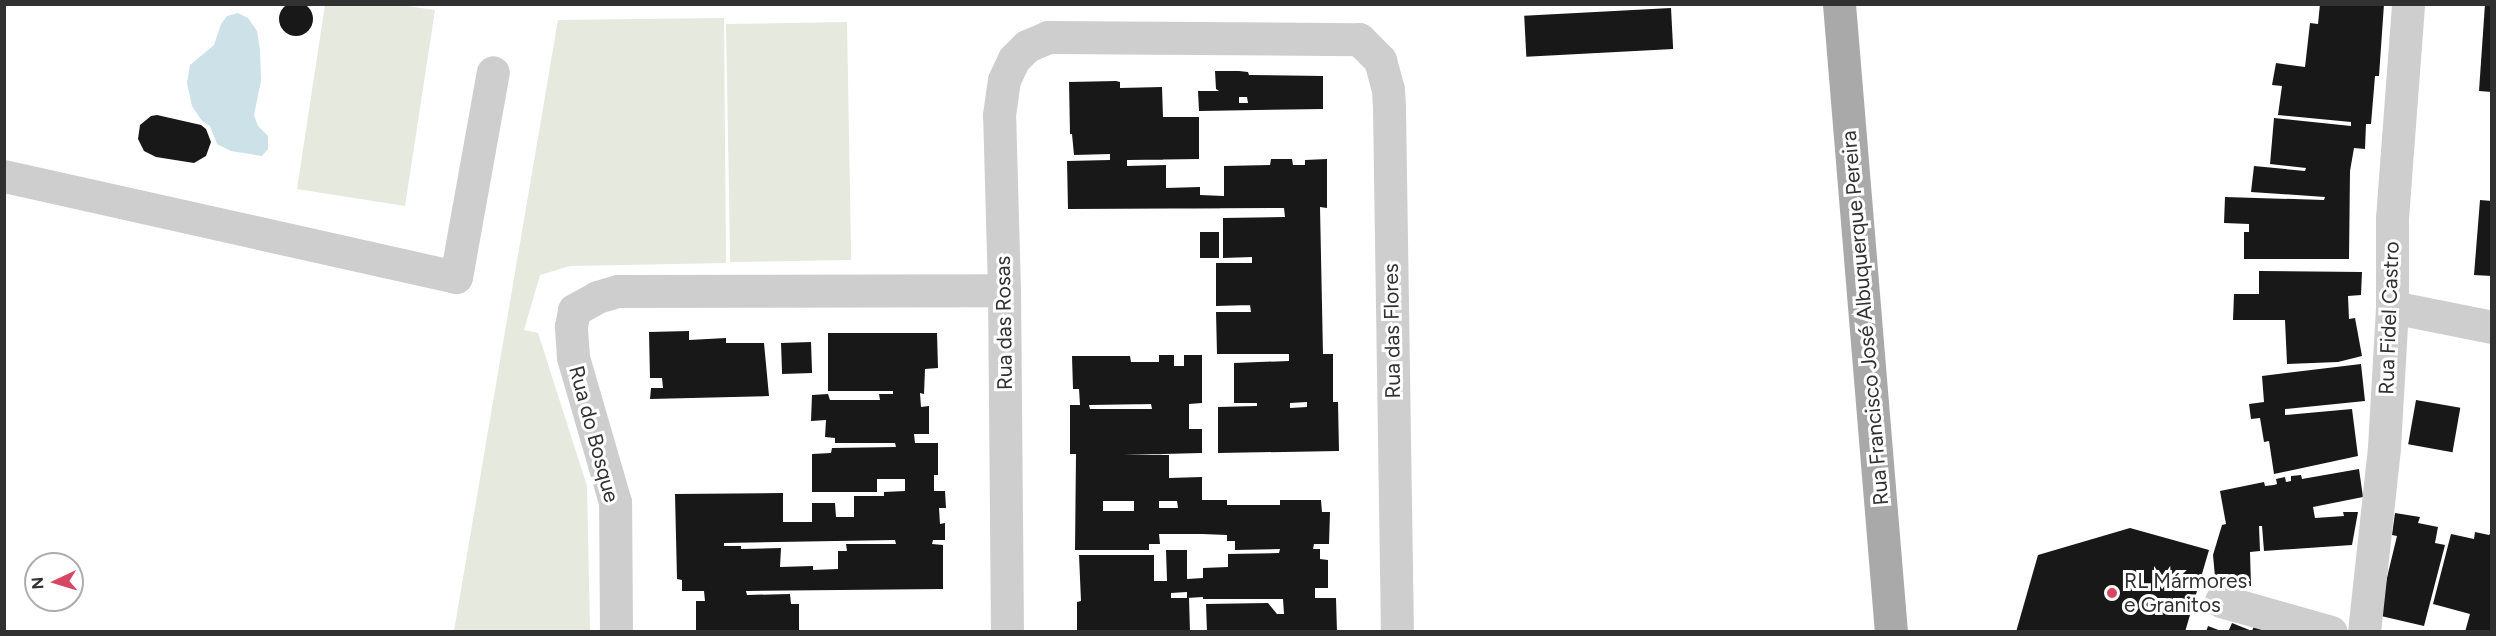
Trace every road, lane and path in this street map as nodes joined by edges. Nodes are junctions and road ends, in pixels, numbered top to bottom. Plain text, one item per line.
1 (1839, 4) edge
2 (2408, 4) edge
3 (1048, 37) joint
4 (493, 72) dead end
5 (4, 176) edge
6 (1004, 290) junction
7 (2392, 307) junction
8 (2492, 327) edge
9 (2221, 601) dead end
10 (616, 632) edge
11 (1007, 632) edge
12 (1397, 632) edge
13 (1891, 632) edge
14 (2331, 632) edge
15 (2364, 632) edge

1 - 13 main road, Rua Francisco José Albuquerque Pereira
2 - 7 street, Rua Fidel Castro
3 - 6 street, Rua das Rosas
3 - 12 street, Rua das Flores
4 - 5 street
6 - 10 street, Rua do Bosque
6 - 11 street, Rua das Rosas
7 - 8 street
7 - 15 street, Rua Fidel Castro
9 - 14 street

